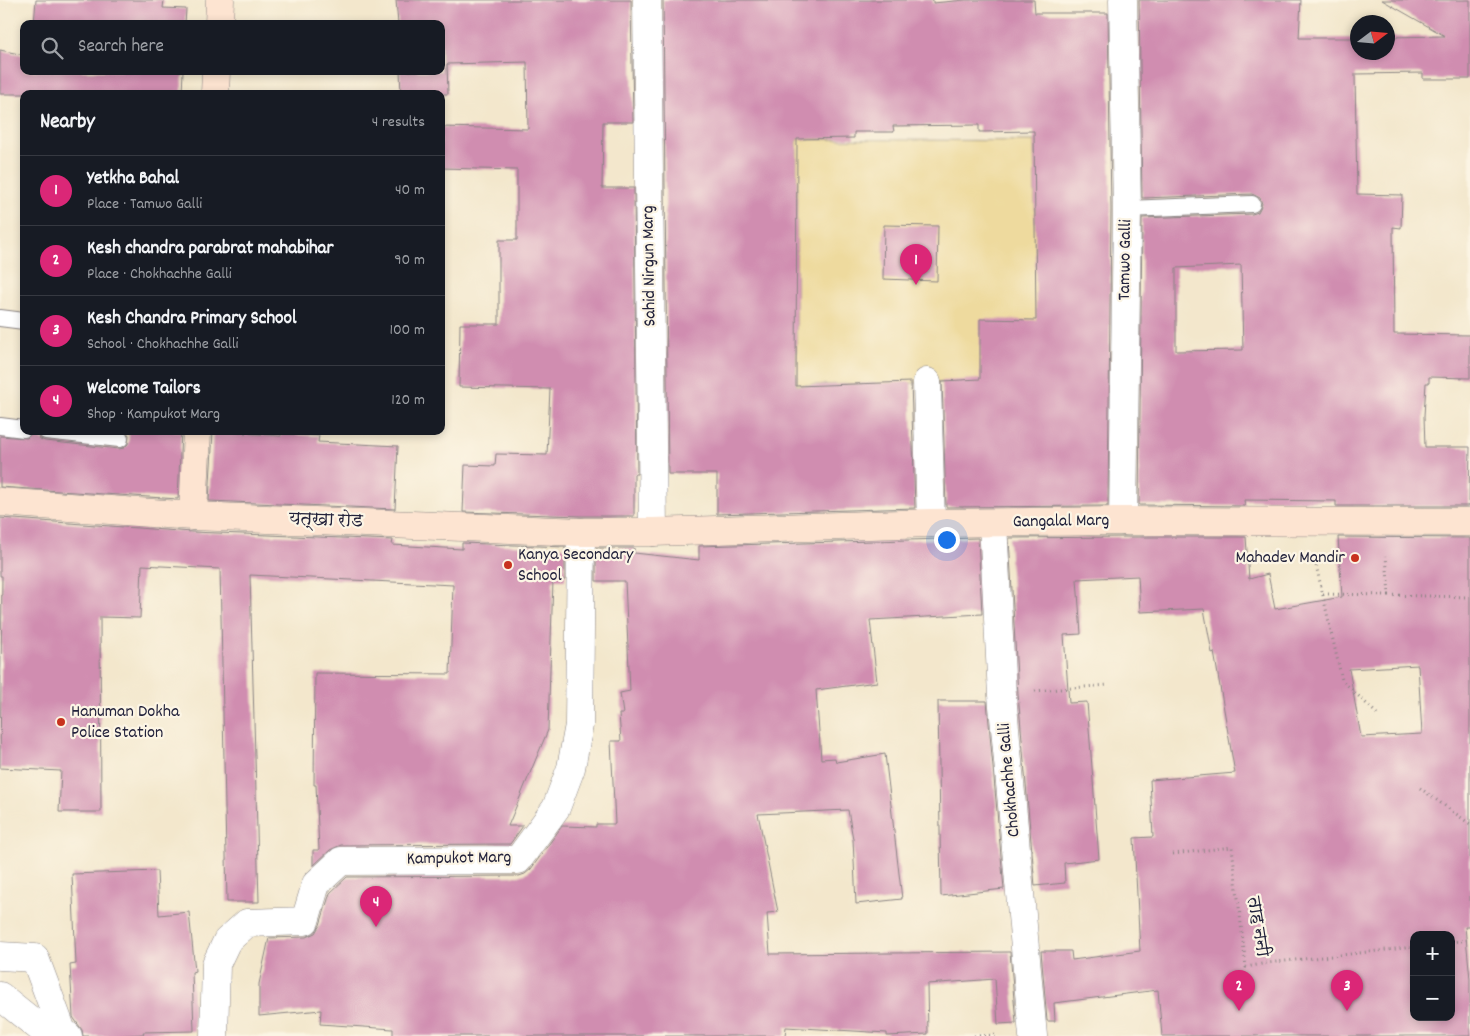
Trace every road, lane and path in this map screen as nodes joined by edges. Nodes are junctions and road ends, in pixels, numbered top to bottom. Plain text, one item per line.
1 (220, 0) edge
2 (647, 0) edge
3 (1123, 0) edge
4 (219, 20) edge
5 (216, 75) edge
6 (215, 90) edge
7 (1252, 204) dead end
8 (1126, 209) junction
9 (0, 318) edge
10 (20, 320) edge
11 (926, 382) dead end
12 (0, 426) edge
13 (20, 428) edge
14 (83, 435) edge
15 (197, 435) edge
16 (120, 439) dead end
17 (0, 502) edge
18 (193, 516) junction
19 (1123, 521) junction
20 (1306, 521) junction
21 (1383, 522) junction
22 (1470, 522) edge
23 (931, 523) junction
24 (993, 523) junction
25 (581, 532) junction
26 (653, 532) junction
27 (1323, 594) junction
28 (1389, 595) junction
29 (1467, 597) dead end
30 (1108, 685) dead end
31 (1002, 695) junction
32 (1377, 714) dead end
33 (1420, 788) dead end
34 (1470, 824) edge
35 (1172, 854) dead end
36 (1470, 940) edge
37 (1455, 942) edge
38 (1410, 947) edge
39 (0, 956) edge
40 (0, 996) edge
41 (50, 1036) edge
42 (68, 1036) edge
43 (214, 1036) edge
44 (1033, 1036) edge

1 - 4 street
2 - 26 street, Sahid Nirgun Marg
3 - 8 street, Tamwo Galli
5 - 6 street
7 - 8 lane
8 - 19 street, Tamwo Galli
9 - 10 lane
11 - 23 street
12 - 13 lane
14 - 16 lane
15 - 18 street
17 - 18 street, यत्खा रोड
18 - 25 street, यत्खा रोड
19 - 20 street, Gangalal Marg
19 - 24 street, Gangalal Marg
20 - 21 street, Gangalal Marg
20 - 27 path
21 - 22 street, Gangalal Marg
21 - 28 path
23 - 24 street, Gangalal Marg
23 - 26 street, Gangalal Marg
24 - 31 street, Chokhachhe Galli
25 - 26 street, यत्खा रोड
25 - 43 street, Kampukot Marg
27 - 28 path
27 - 32 path
28 - 29 path
30 - 31 path
31 - 44 street, Chokhachhe Galli
33 - 34 path
35 - 38 path, ताह ननी
36 - 37 path
39 - 42 street
40 - 41 street

